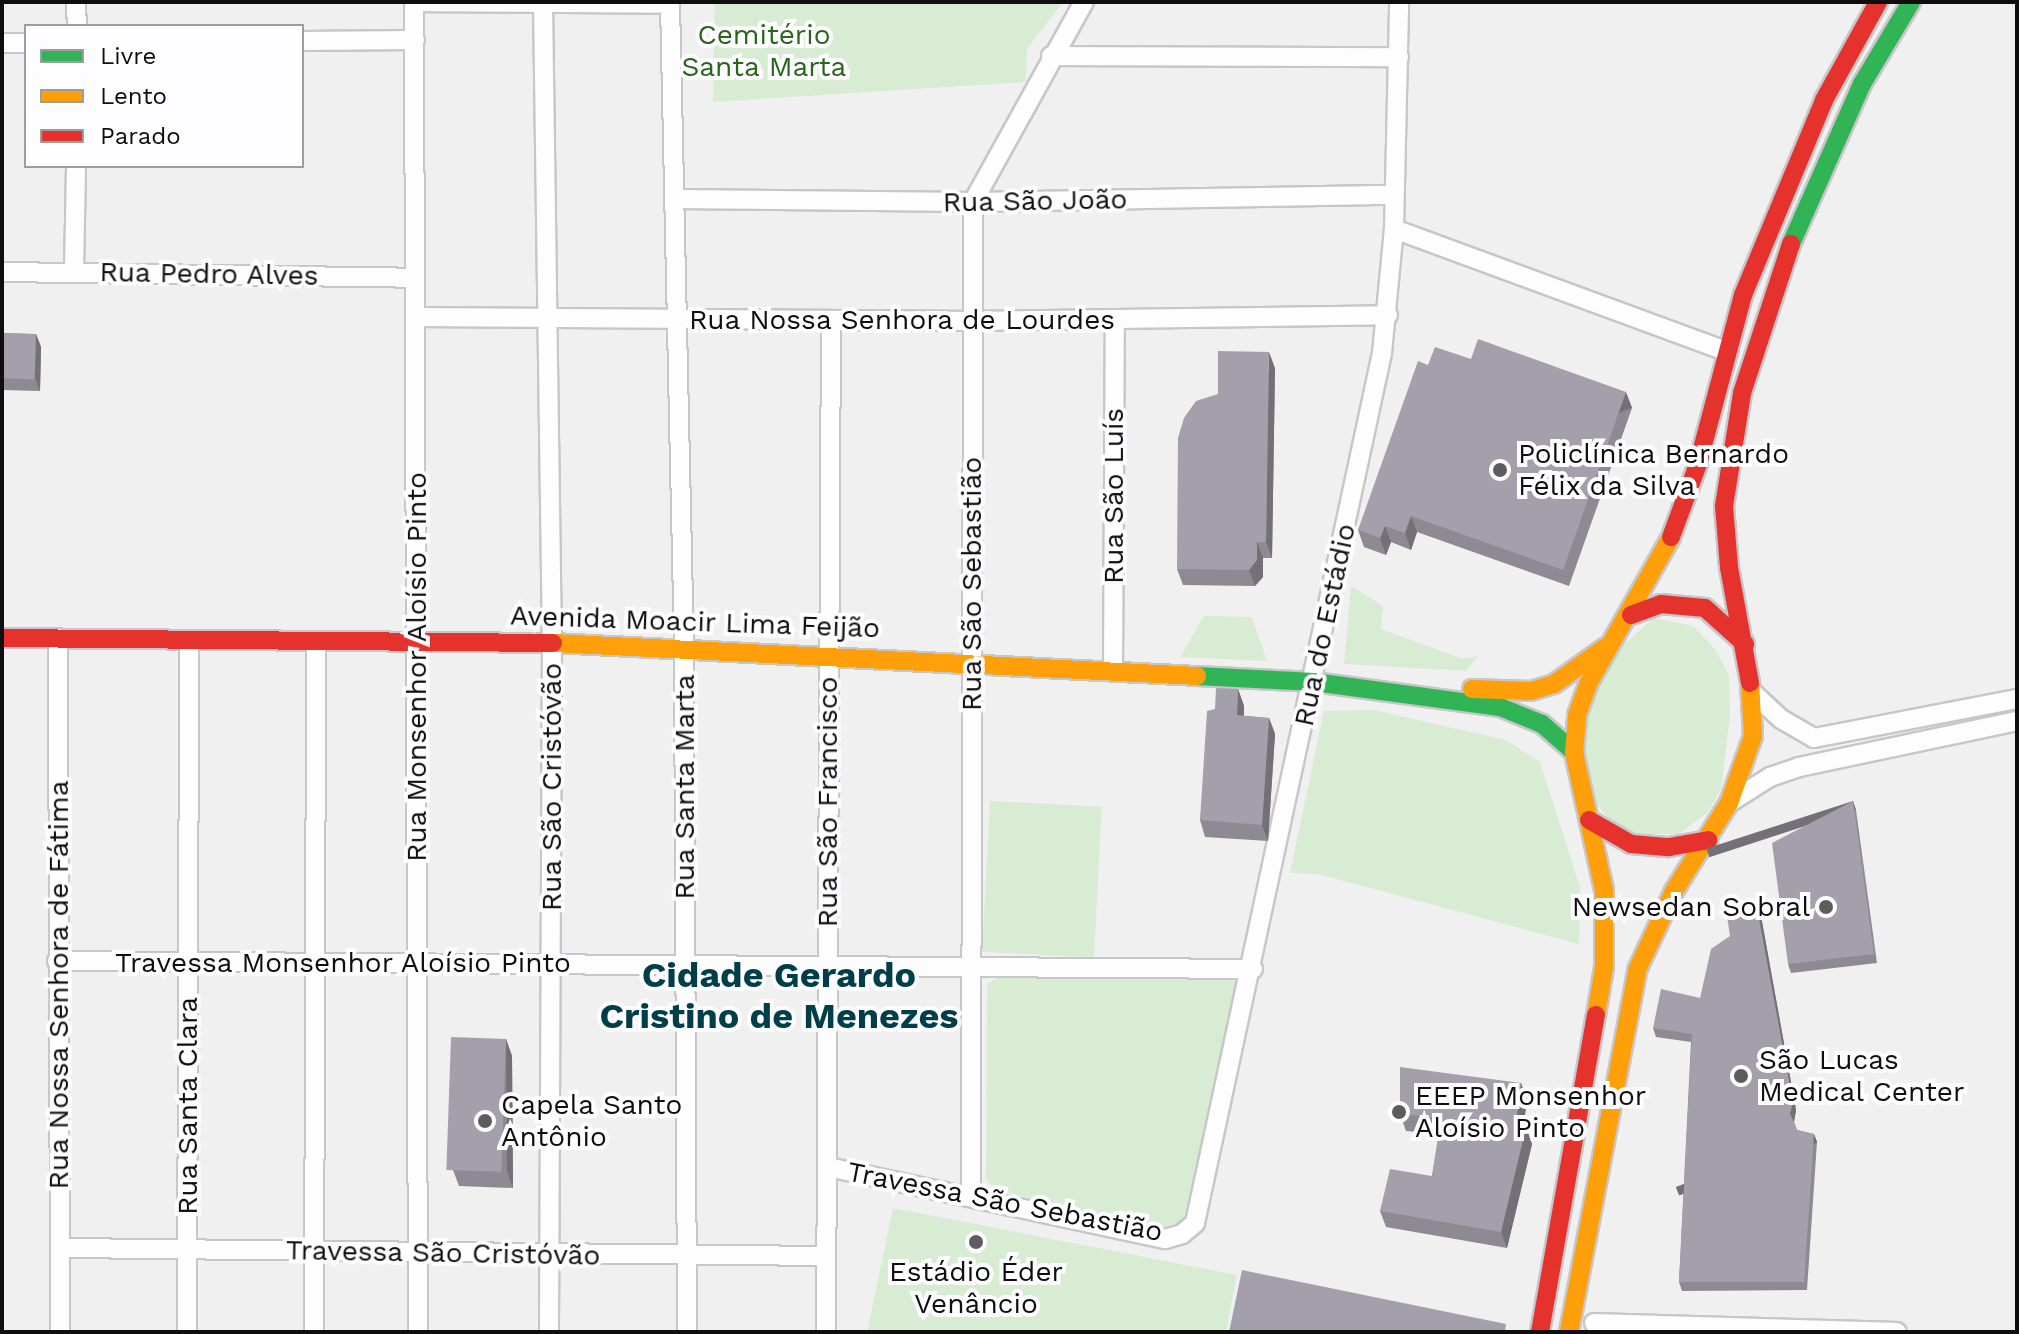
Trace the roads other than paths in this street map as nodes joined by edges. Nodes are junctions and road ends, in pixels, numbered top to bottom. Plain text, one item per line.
1 (76, 2) edge
2 (414, 2) edge
3 (1084, 2) edge
4 (1399, 2) edge
5 (1878, 2) edge
6 (1911, 2) edge
7 (543, 3) edge
8 (670, 3) edge
9 (77, 24) edge
10 (415, 40) junction
11 (304, 41) edge
12 (2, 43) edge
13 (24, 43) edge
14 (1051, 56) junction
15 (1399, 57) junction
16 (76, 168) edge
17 (1394, 195) junction
18 (676, 199) junction
19 (973, 202) junction
20 (1394, 229) junction
21 (2, 272) edge
22 (74, 272) junction
23 (415, 278) junction
24 (1388, 315) junction
25 (416, 317) junction
26 (548, 318) junction
27 (675, 319) junction
28 (831, 320) junction
29 (971, 321) junction
30 (1115, 321) junction
31 (1728, 352) junction
32 (1631, 615) junction
33 (2, 638) edge
34 (58, 638) junction
35 (189, 640) junction
36 (316, 641) junction
37 (417, 642) junction
38 (552, 643) junction
39 (1610, 643) junction
40 (1745, 645) junction
41 (684, 648) junction
42 (829, 654) junction
43 (972, 663) junction
44 (1113, 671) junction
45 (1314, 682) junction
46 (1385, 688) junction
47 (1752, 692) junction
48 (2017, 699) edge
49 (2017, 721) edge
50 (1574, 752) junction
51 (1729, 803) junction
52 (1589, 820) junction
53 (1708, 840) junction
54 (57, 961) junction
55 (318, 961) junction
56 (187, 962) junction
57 (418, 962) junction
58 (551, 964) junction
59 (828, 965) junction
60 (972, 965) junction
61 (685, 966) junction
62 (1253, 969) junction
63 (828, 1167) junction
64 (971, 1195) junction
65 (1182, 1234) joint
66 (62, 1248) junction
67 (188, 1249) junction
68 (314, 1253) junction
69 (418, 1253) junction
70 (550, 1255) junction
71 (687, 1256) junction
72 (825, 1256) junction
73 (1574, 1308) junction
74 (1598, 1328) edge
75 (60, 1332) edge
76 (187, 1332) edge
77 (314, 1332) edge
78 (418, 1332) edge
79 (549, 1332) edge
80 (687, 1332) edge
81 (826, 1332) edge
82 (1540, 1332) edge
83 (1569, 1332) edge
84 (1897, 1332) edge

1 - 9 street
2 - 7 street
2 - 10 street, Rua Monsenhor Aloísio Pinto
3 - 14 street, Rua São Sebastião
4 - 15 street, Rua do Estádio
5 - 31 main road
6 - 40 main road
7 - 8 street
7 - 26 street, Rua São Cristóvão
8 - 18 street, Rua Santa Marta
10 - 11 street
10 - 23 street, Rua Monsenhor Aloísio Pinto
12 - 13 street
14 - 15 street
14 - 19 street, Rua São Sebastião
15 - 17 street, Rua do Estádio
16 - 22 street
17 - 19 street, Rua São João
17 - 20 street, Rua do Estádio
18 - 19 street, Rua São João
18 - 27 street, Rua Santa Marta
19 - 29 street, Rua São Sebastião
20 - 24 street, Rua do Estádio
20 - 31 street
21 - 22 street, Rua Pedro Alves
22 - 23 street, Rua Pedro Alves
23 - 25 street, Rua Monsenhor Aloísio Pinto
24 - 30 street, Rua Nossa Senhora de Lourdes
24 - 45 street, Rua do Estádio
25 - 26 street, Rua Nossa Senhora de Lourdes
25 - 37 street, Rua Monsenhor Aloísio Pinto
26 - 27 street, Rua Nossa Senhora de Lourdes
26 - 38 street, Rua São Cristóvão
27 - 28 street, Rua Nossa Senhora de Lourdes
27 - 41 street, Rua Santa Marta
28 - 29 street, Rua Nossa Senhora de Lourdes
28 - 42 street, Rua São Francisco
29 - 30 street, Rua Nossa Senhora de Lourdes
29 - 43 street, Rua São Sebastião
30 - 44 street, Rua São Luís
31 - 32 main road
32 - 39 main road
32 - 40 main road
33 - 34 main road, Avenida Moacir Lima Feijão
34 - 35 main road, Avenida Moacir Lima Feijão
34 - 54 street, Rua Nossa Senhora de Fátima
35 - 36 main road, Avenida Moacir Lima Feijão
35 - 56 street, Rua Santa Clara
36 - 37 main road, Avenida Moacir Lima Feijão
36 - 55 street
37 - 38 main road, Avenida Moacir Lima Feijão
37 - 57 street, Rua Monsenhor Aloísio Pinto
38 - 41 main road, Avenida Moacir Lima Feijão
38 - 58 street, Rua São Cristóvão
39 - 46 main road
39 - 50 main road
40 - 47 main road
41 - 42 main road, Avenida Moacir Lima Feijão
41 - 61 street, Rua Santa Marta
42 - 43 main road, Avenida Moacir Lima Feijão
42 - 59 street, Rua São Francisco
43 - 44 main road, Avenida Moacir Lima Feijão
43 - 60 street, Rua São Sebastião
44 - 45 main road, Avenida Moacir Lima Feijão
45 - 46 main road, Avenida Moacir Lima Feijão
45 - 62 street, Rua do Estádio
46 - 50 main road
47 - 48 street
47 - 51 main road
49 - 51 street
50 - 52 main road
51 - 53 main road
52 - 53 main road
52 - 82 main road
53 - 73 main road
54 - 56 street, Travessa Monsenhor Aloísio Pinto
54 - 66 street, Rua Nossa Senhora de Fátima
55 - 56 street, Travessa Monsenhor Aloísio Pinto
55 - 57 street, Travessa Monsenhor Aloísio Pinto
55 - 68 street
56 - 67 street, Rua Santa Clara
57 - 58 street, Travessa Monsenhor Aloísio Pinto
57 - 69 street, Rua Monsenhor Aloísio Pinto
58 - 61 street, Travessa Monsenhor Aloísio Pinto
58 - 70 street, Rua São Cristóvão
59 - 60 street, Travessa Monsenhor Aloísio Pinto
59 - 61 street, Travessa Monsenhor Aloísio Pinto
59 - 63 street, Rua São Francisco
60 - 62 street, Travessa Monsenhor Aloísio Pinto
60 - 64 street, Rua São Sebastião
61 - 71 street, Rua Santa Marta
62 - 65 street, Rua do Estádio
63 - 64 street, Travessa São Sebastião
63 - 72 street, Rua São Francisco
64 - 65 street, Travessa São Sebastião
66 - 67 street, Travessa São Cristóvão
66 - 75 street, Rua Nossa Senhora de Fátima
67 - 68 street, Travessa São Cristóvão
67 - 76 street, Rua Santa Clara
68 - 69 street, Travessa São Cristóvão
68 - 77 street
69 - 70 street, Travessa São Cristóvão
69 - 78 street, Rua Monsenhor Aloísio Pinto
70 - 71 street, Travessa São Cristóvão
70 - 79 street, Rua São Cristóvão
71 - 72 street, Travessa São Cristóvão
71 - 80 street, Rua Santa Marta
72 - 81 street, Rua São Francisco
73 - 74 street
73 - 83 main road
74 - 84 street

